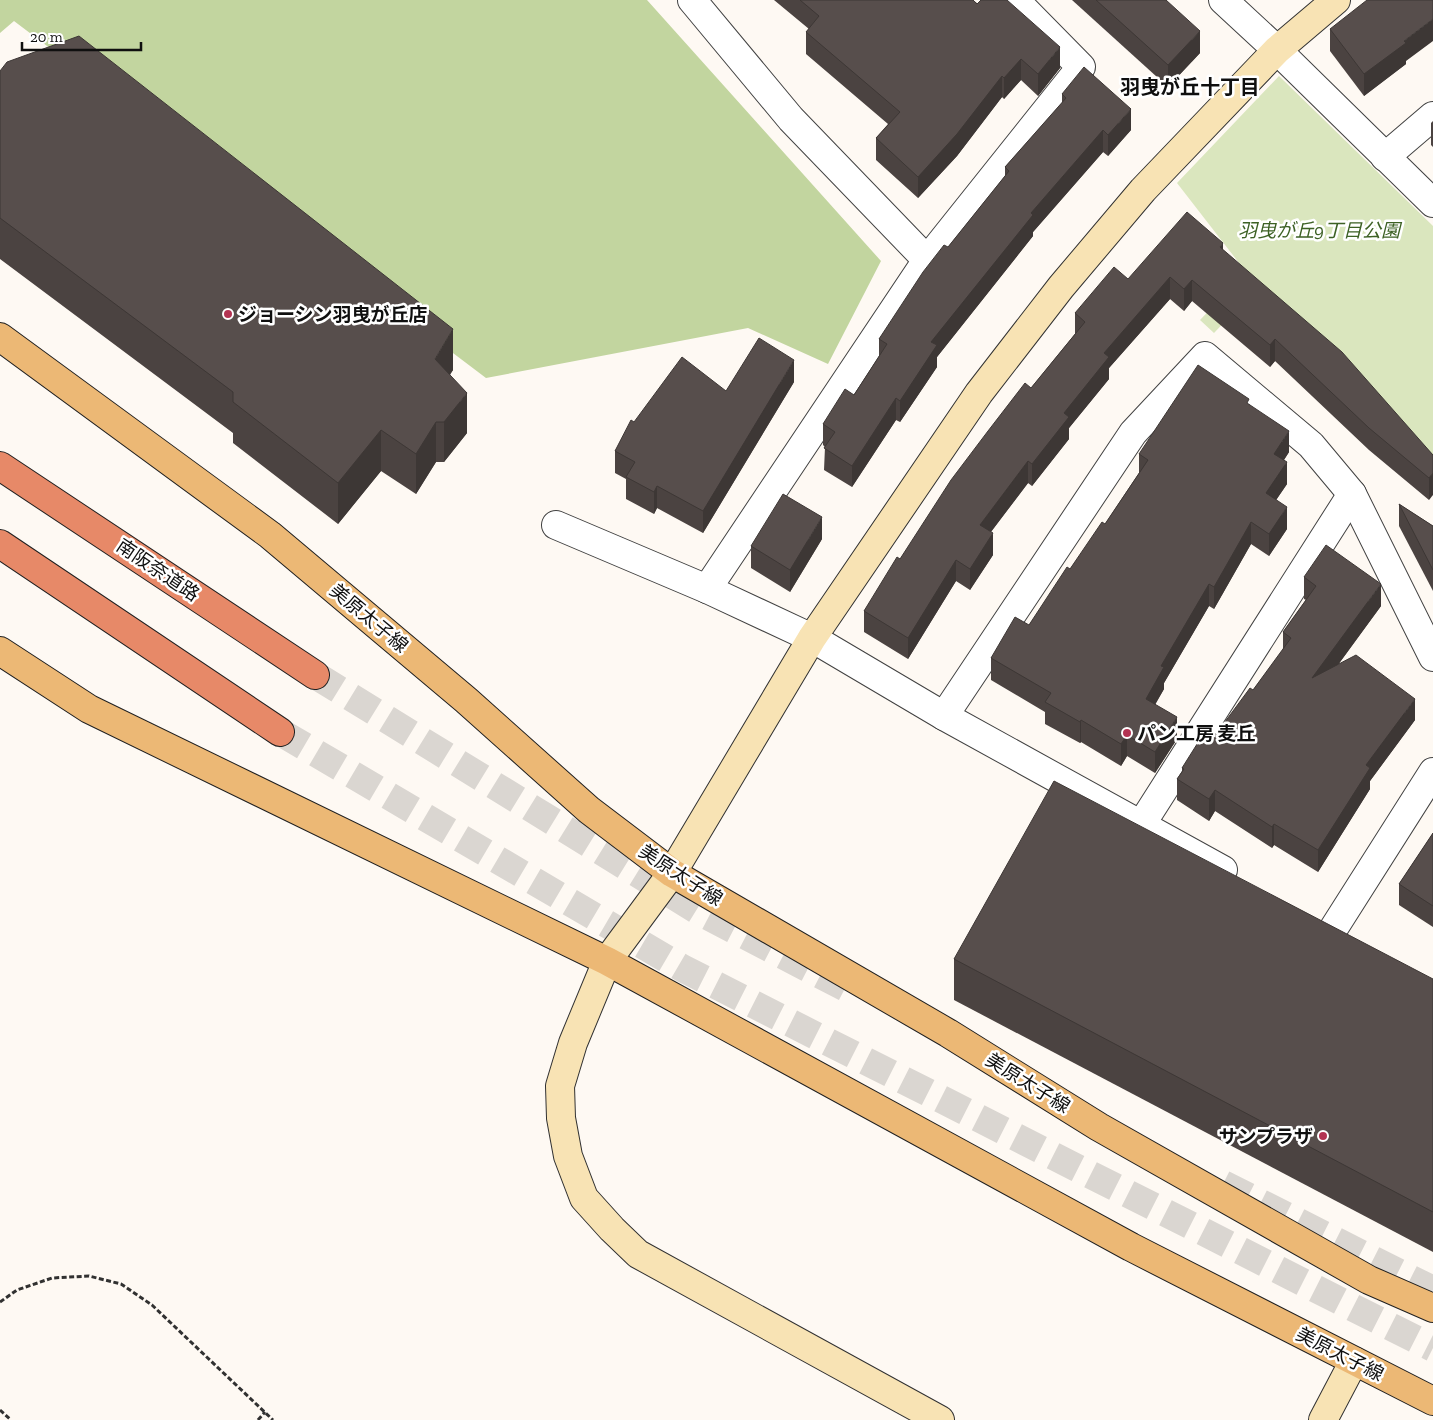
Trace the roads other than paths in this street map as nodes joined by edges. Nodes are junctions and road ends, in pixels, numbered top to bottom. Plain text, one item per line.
1 (692, 0) edge
2 (1015, 0) edge
3 (1223, 0) edge
4 (1336, 0) edge
5 (1277, 50) junction
6 (1433, 116) edge
7 (1386, 157) junction
8 (1433, 203) edge
9 (928, 260) junction
10 (0, 337) edge
11 (0, 466) edge
12 (1352, 494) junction
13 (556, 525) dead end
14 (0, 544) edge
15 (708, 589) junction
16 (812, 638) junction
17 (0, 651) edge
18 (1433, 657) edge
19 (315, 675) tunnel mouth
20 (944, 716) junction
21 (280, 732) tunnel mouth
22 (1433, 772) edge
23 (1141, 825) junction
24 (672, 873) junction
25 (1245, 883) edge
26 (1306, 917) edge
27 (1332, 931) junction
28 (1357, 944) edge
29 (608, 961) junction
30 (1433, 1308) edge
31 (1354, 1361) junction
32 (1433, 1401) edge
33 (907, 1413) edge
34 (940, 1420) edge
35 (1323, 1420) edge

1 - 9 street
2 - 9 street
3 - 5 street
4 - 5 street
5 - 7 street
5 - 16 street
6 - 7 street
7 - 8 street
9 - 15 street
10 - 24 main road, 美原太子線
11 - 19 highway, 南阪奈道路
12 - 18 street
12 - 20 street
12 - 23 street
13 - 15 street
14 - 21 highway
15 - 16 street
16 - 20 street
16 - 24 street
17 - 29 main road, 美原太子線
20 - 23 street
22 - 27 street
23 - 25 street
24 - 29 street
24 - 30 main road, 美原太子線
26 - 27 street
27 - 28 street
29 - 31 main road, 美原太子線
29 - 33 street
31 - 32 main road, 美原太子線
31 - 35 street
33 - 34 street

